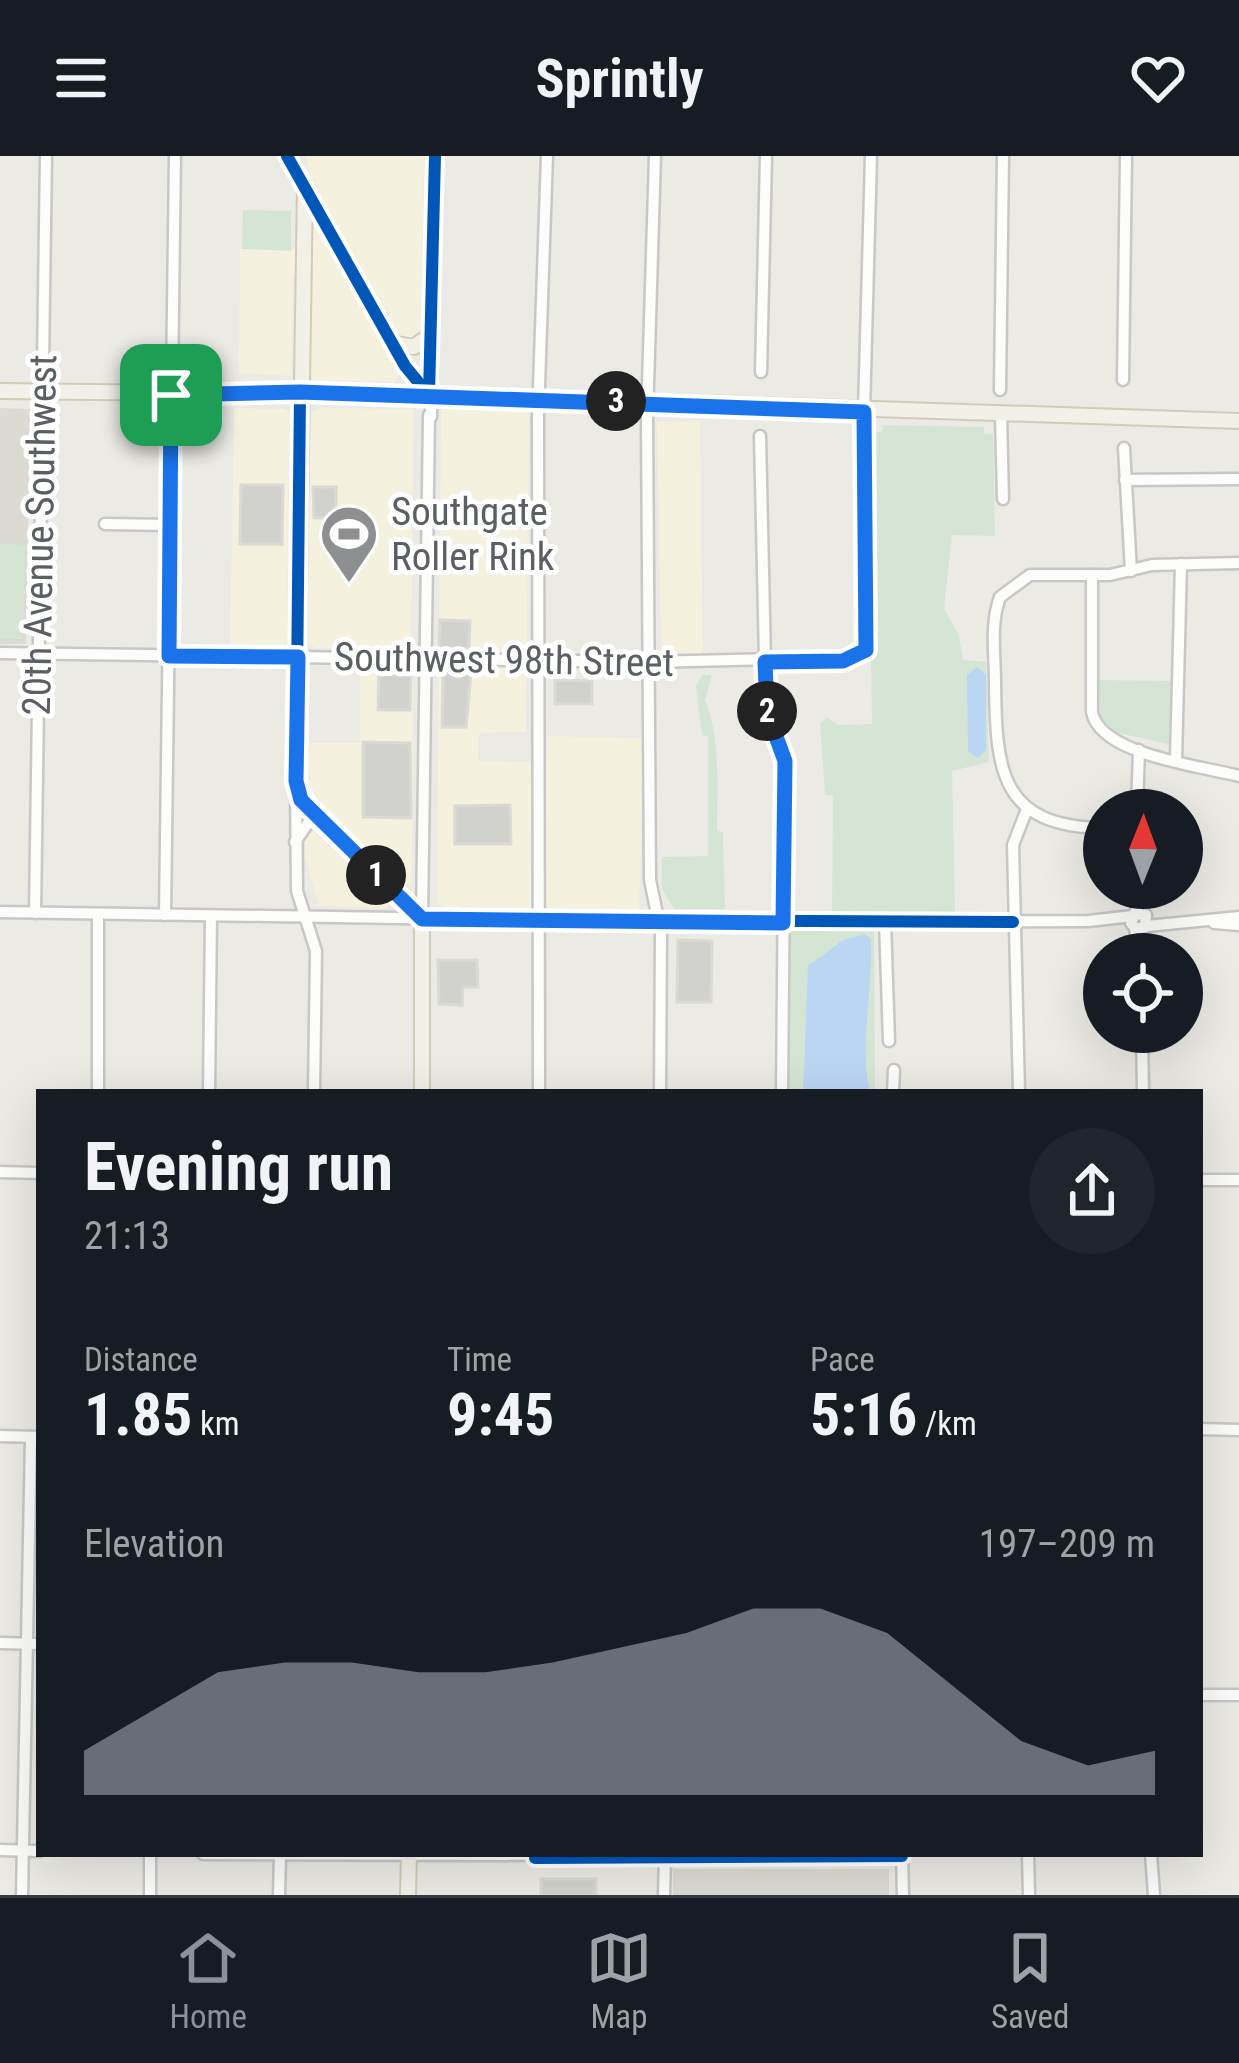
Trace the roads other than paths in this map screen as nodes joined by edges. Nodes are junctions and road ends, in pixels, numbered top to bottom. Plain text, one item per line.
1 (46, 156) edge
2 (176, 156) edge
3 (286, 156) edge
4 (435, 156) edge
5 (547, 156) edge
6 (656, 156) edge
7 (766, 156) edge
8 (871, 156) edge
9 (1003, 156) edge
10 (1126, 156) edge
11 (304, 187) junction
12 (335, 240) junction
13 (303, 247) junction
14 (430, 335) junction
15 (397, 344) junction
16 (405, 366) junction
17 (761, 373) dead end
18 (1123, 380) dead end
19 (1000, 390) dead end
20 (0, 392) edge
21 (41, 392) junction
22 (300, 392) junction
23 (393, 394) junction
24 (171, 395) junction
25 (429, 395) junction
26 (539, 398) junction
27 (648, 403) junction
28 (864, 412) junction
29 (1001, 416) junction
30 (1239, 421) edge
31 (760, 436) dead end
32 (1124, 448) dead end
33 (1239, 479) edge
34 (1124, 480) junction
35 (1003, 500) dead end
36 (105, 524) dead end
37 (170, 525) junction
38 (1239, 563) edge
39 (1181, 564) junction
40 (1131, 571) junction
41 (1092, 575) junction
42 (0, 653) edge
43 (38, 654) junction
44 (169, 656) junction
45 (298, 657) junction
46 (426, 659) junction
47 (537, 661) junction
48 (649, 662) junction
49 (765, 662) junction
50 (1138, 750) junction
51 (1176, 760) junction
52 (1239, 776) edge
53 (296, 781) junction
54 (1138, 789) edge
55 (1027, 809) junction
56 (313, 815) junction
57 (1083, 826) edge
58 (295, 842) junction
59 (297, 891) junction
60 (0, 913) edge
61 (35, 913) junction
62 (98, 914) junction
63 (165, 915) junction
64 (211, 916) junction
65 (278, 916) junction
66 (308, 916) junction
67 (1140, 916) edge
68 (422, 919) junction
69 (540, 921) junction
70 (1239, 921) edge
71 (657, 922) junction
72 (885, 922) junction
73 (1013, 922) junction
74 (783, 923) junction
75 (889, 1041) dead end
76 (1143, 1053) edge
77 (895, 1070) dead end
78 (98, 1089) edge
79 (208, 1089) edge
80 (314, 1089) edge
81 (422, 1089) edge
82 (539, 1089) edge
83 (660, 1089) edge
84 (782, 1089) edge
85 (893, 1089) edge
86 (1018, 1089) edge
87 (1144, 1089) edge
88 (0, 1172) edge
89 (36, 1173) edge
90 (1203, 1180) edge
91 (1239, 1180) edge
92 (1203, 1430) edge
93 (1239, 1430) edge
94 (0, 1436) edge
95 (35, 1437) edge
96 (0, 1643) edge
97 (33, 1644) edge
98 (1203, 1695) edge
99 (1239, 1695) edge
100 (0, 1850) edge
101 (22, 1851) junction
102 (36, 1851) edge
103 (150, 1857) edge
104 (280, 1857) edge
105 (409, 1857) edge
106 (665, 1857) edge
107 (902, 1857) edge
108 (1028, 1857) edge
109 (1151, 1857) edge
110 (22, 1895) edge
111 (150, 1895) edge
112 (279, 1895) edge
113 (408, 1895) edge
114 (664, 1895) edge
115 (903, 1895) edge
116 (1029, 1895) edge
117 (1154, 1895) edge

1 - 21 street, 20th Avenue Southwest
2 - 24 street
3 - 11 main road
4 - 14 street
5 - 26 street
6 - 27 street
7 - 17 street
8 - 28 street
9 - 19 street
10 - 18 street
11 - 12 main road
11 - 13 main road
12 - 13 main road
12 - 15 main road
13 - 22 main road
14 - 15 main road
14 - 25 street
15 - 16 main road
16 - 23 main road
16 - 25 main road
20 - 21 main road
21 - 24 main road
21 - 43 street, 20th Avenue Southwest
22 - 23 main road
22 - 24 main road
22 - 45 main road
23 - 25 main road
24 - 37 street
25 - 26 main road
25 - 46 street
26 - 27 main road
26 - 47 street
27 - 28 main road
27 - 48 street
28 - 29 main road
28 - 49 street, Southwest 98th Street
29 - 30 main road
29 - 35 street
31 - 49 street
32 - 34 street
33 - 34 street
34 - 40 street
36 - 37 street
37 - 44 street
38 - 39 street
39 - 40 street
39 - 51 street
40 - 41 street
41 - 50 street
41 - 55 street
42 - 43 street, Southwest 98th Street
43 - 44 street, Southwest 98th Street
43 - 61 street, 20th Avenue Southwest
44 - 45 street, Southwest 98th Street
44 - 63 street
45 - 46 street, Southwest 98th Street
45 - 53 main road
46 - 47 street, Southwest 98th Street
46 - 68 street
47 - 48 street, Southwest 98th Street
47 - 69 street
48 - 49 street, Southwest 98th Street
48 - 71 street
49 - 74 street
50 - 51 street
50 - 54 street
51 - 52 street
53 - 56 main road
53 - 58 street
55 - 57 street
55 - 73 street
56 - 58 street
56 - 68 main road
58 - 59 street
59 - 65 street
59 - 66 street
60 - 61 street
61 - 62 street
62 - 63 street
62 - 78 street
63 - 64 street
64 - 65 street
64 - 79 street
65 - 66 street
66 - 68 street
66 - 80 street
67 - 70 street
67 - 73 street
68 - 69 street
68 - 81 main road
69 - 71 street
69 - 82 street
71 - 74 street
71 - 83 street
72 - 73 street
72 - 74 street
72 - 75 street
73 - 86 street
74 - 84 street
76 - 87 street
77 - 85 street
88 - 89 street
90 - 91 street
92 - 93 street
94 - 95 street
95 - 97 street
96 - 97 street
97 - 101 street
98 - 99 street
100 - 101 street
101 - 102 street
101 - 110 street
103 - 111 street
104 - 112 street
105 - 113 main road
106 - 114 street
107 - 115 street
108 - 116 street
109 - 117 street

